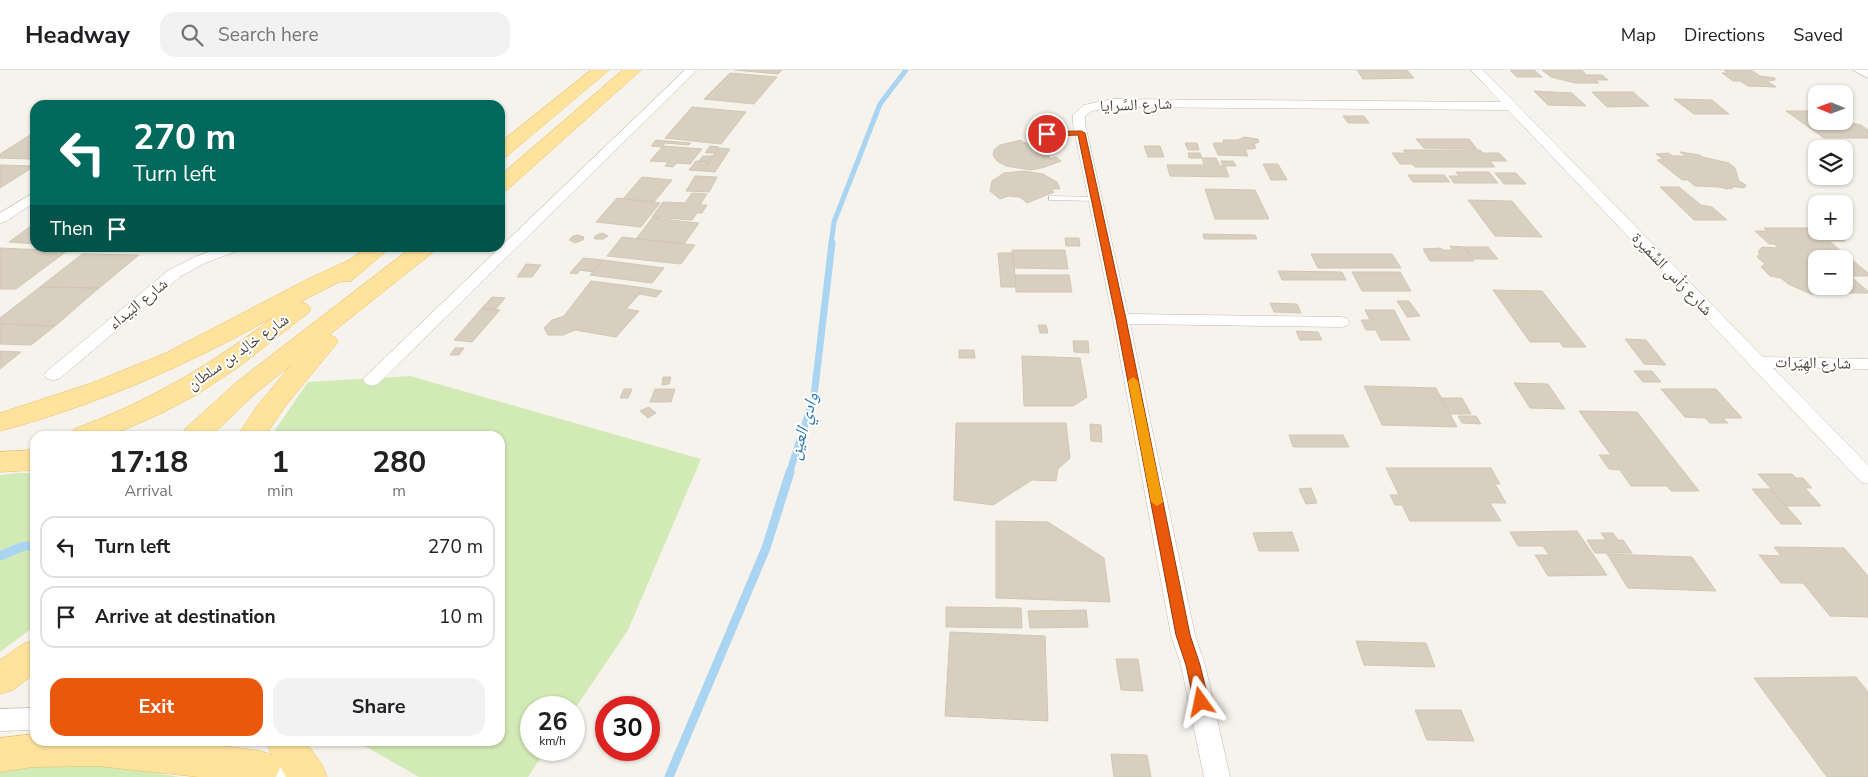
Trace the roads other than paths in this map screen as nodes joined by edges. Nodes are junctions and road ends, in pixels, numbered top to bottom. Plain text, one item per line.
1 (601, 70) edge
2 (633, 70) edge
3 (691, 70) edge
4 (1477, 70) edge
5 (1859, 70) edge
6 (1868, 75) edge
7 (1512, 106) junction
8 (1081, 133) junction
9 (1047, 134) dead end
10 (505, 148) edge
11 (505, 182) edge
12 (1052, 198) dead end
13 (30, 199) edge
14 (1095, 199) junction
15 (0, 219) edge
16 (505, 251) edge
17 (221, 252) edge
18 (374, 252) edge
19 (419, 252) edge
20 (504, 252) edge
21 (357, 265) junction
22 (387, 278) junction
23 (1121, 319) junction
24 (1341, 322) dead end
25 (1757, 362) junction
26 (1868, 364) edge
27 (53, 374) dead end
28 (372, 380) dead end
29 (0, 422) edge
30 (95, 431) edge
31 (200, 431) edge
32 (253, 431) edge
33 (1868, 477) edge
34 (30, 658) edge
35 (0, 679) edge
36 (30, 719) edge
37 (0, 720) edge
38 (211, 746) edge
39 (0, 755) edge
40 (276, 762) edge
41 (308, 777) edge
42 (1217, 777) edge

1 - 10 main road
2 - 11 main road
3 - 16 street
4 - 7 street, شارع رَأس السِّمَيرة
5 - 6 street
7 - 8 street, شارع السَّرايا
7 - 25 street, شارع رَأس السِّمَيرة
8 - 9 lane
8 - 14 street, شارع السَّرايا
12 - 14 lane
13 - 15 street
14 - 23 street, شارع السَّرايا
17 - 27 street, شارع البَيداء
18 - 21 main road, شارع خالِد بن سلطان
19 - 22 main road, شارع خالِد بن سلطان
20 - 28 street
21 - 29 main road
21 - 30 main road, شارع خالِد بن سلطان
22 - 31 main road, شارع خالِد بن سلطان
22 - 32 main road
23 - 24 street
23 - 42 street, شارع السَّرايا
25 - 26 street, شارع الهِيَرات
25 - 33 street, شارع رَأس السِّمَيرة
34 - 35 main road
36 - 37 street
38 - 40 street
39 - 40 main road
40 - 41 main road

